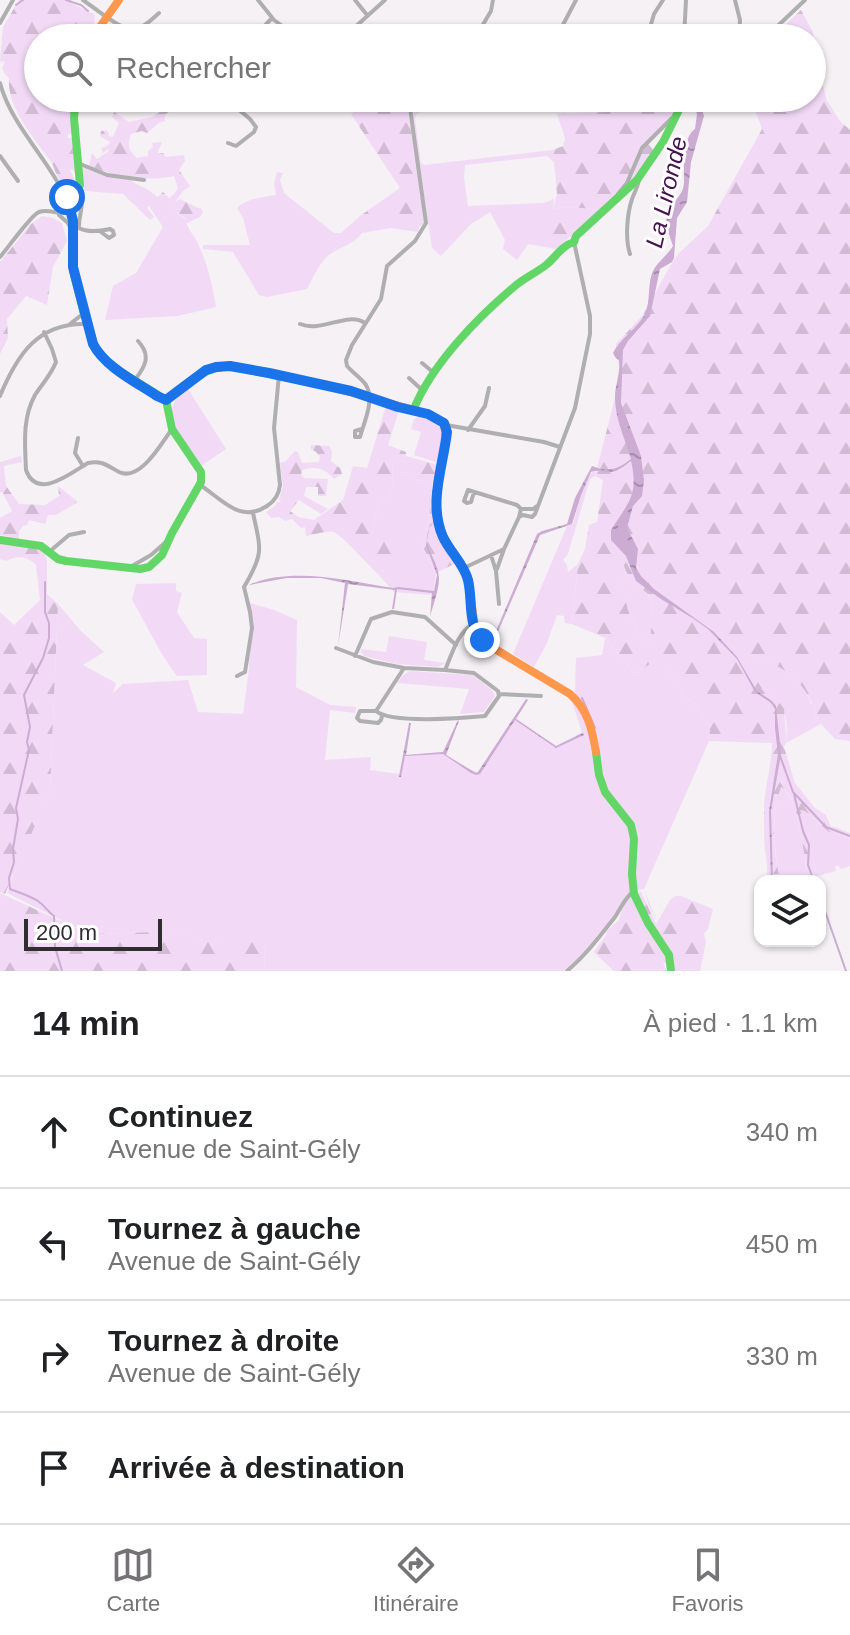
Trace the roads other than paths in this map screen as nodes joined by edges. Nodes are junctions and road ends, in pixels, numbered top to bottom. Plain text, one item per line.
1 (13, 0) edge
2 (83, 0) edge
3 (119, 0) edge
4 (258, 0) edge
5 (355, 0) edge
6 (385, 0) edge
7 (493, 0) edge
8 (576, 0) edge
9 (663, 0) edge
10 (686, 0) edge
11 (735, 0) edge
12 (805, 0) edge
13 (159, 13) dead end
14 (367, 15) junction
15 (108, 18) junction
16 (272, 18) junction
17 (0, 23) edge
18 (103, 24) edge
19 (122, 24) edge
20 (145, 24) edge
21 (266, 24) edge
22 (280, 24) edge
23 (358, 24) edge
24 (483, 24) edge
25 (563, 24) edge
26 (651, 24) edge
27 (685, 24) edge
28 (740, 24) edge
29 (780, 24) edge
30 (0, 83) edge
31 (75, 112) edge
32 (242, 112) edge
33 (411, 112) edge
34 (676, 112) edge
35 (678, 112) edge
36 (228, 143) dead end
37 (647, 143) junction
38 (657, 151) junction
39 (0, 156) edge
40 (78, 163) junction
41 (639, 177) junction
42 (144, 180) dead end
43 (18, 181) dead end
44 (77, 191) junction
45 (67, 199) junction
46 (613, 202) junction
47 (72, 213) junction
48 (59, 215) junction
49 (101, 232) dead end
50 (73, 233) junction
51 (574, 242) junction
52 (630, 254) dead end
53 (0, 257) edge
54 (84, 313) junction
55 (365, 323) junction
56 (87, 324) junction
57 (300, 324) dead end
58 (68, 325) junction
59 (44, 332) junction
60 (138, 341) dead end
61 (422, 363) dead end
62 (434, 373) junction
63 (279, 375) junction
64 (409, 378) dead end
65 (134, 381) junction
66 (489, 388) dead end
67 (422, 390) junction
68 (0, 396) edge
69 (370, 397) junction
70 (166, 400) junction
71 (413, 411) junction
72 (446, 425) junction
73 (172, 429) junction
74 (362, 429) dead end
75 (468, 430) junction
76 (78, 438) dead end
77 (560, 447) junction
78 (83, 466) junction
79 (200, 485) junction
80 (474, 492) dead end
81 (521, 509) junction
82 (534, 512) junction
83 (253, 513) junction
84 (519, 517) junction
85 (84, 532) dead end
86 (0, 540) edge
87 (504, 549) junction
88 (49, 552) junction
89 (491, 555) junction
90 (464, 568) junction
91 (496, 571) junction
92 (499, 604) dead end
93 (474, 627) junction
94 (456, 645) junction
95 (336, 648) dead end
96 (355, 656) junction
97 (404, 668) junction
98 (445, 670) junction
99 (237, 676) dead end
100 (499, 694) junction
101 (541, 696) dead end
102 (376, 711) junction
103 (382, 716) junction
104 (634, 891) junction
105 (567, 971) edge
106 (671, 971) edge

1 - 17 street
2 - 15 street
3 - 15 street
4 - 16 street
5 - 14 street
6 - 14 street
7 - 24 street
8 - 25 street
9 - 26 street
10 - 27 street
11 - 28 street
12 - 29 street
13 - 20 street
14 - 23 street
15 - 18 street
15 - 19 street
16 - 21 street
16 - 22 street
30 - 45 street
31 - 40 street
32 - 36 street
33 - 55 street
34 - 37 street
35 - 38 street
37 - 38 street
37 - 46 street
38 - 41 street
39 - 43 street
40 - 42 street
40 - 44 street
41 - 46 street
41 - 52 street
44 - 45 street
44 - 49 street
45 - 47 street
46 - 51 street
47 - 48 street
47 - 50 street
48 - 50 street
48 - 53 street
50 - 54 street
51 - 62 street
51 - 77 street
54 - 56 street
54 - 58 street
55 - 57 street
55 - 69 street
56 - 58 street
56 - 65 street
58 - 59 street
59 - 68 street
59 - 78 street
60 - 65 street
61 - 62 street
62 - 67 street
63 - 69 street
63 - 70 street
63 - 83 street
64 - 67 street
65 - 70 street
66 - 75 street
67 - 71 street
69 - 71 street
69 - 74 street
70 - 73 street
71 - 72 street
72 - 75 street
72 - 90 street
73 - 78 street
73 - 79 street
75 - 77 street
76 - 78 street
77 - 82 street
79 - 83 street
79 - 88 street
80 - 81 street
81 - 82 street
81 - 84 street
82 - 84 street
83 - 99 street
84 - 87 street
85 - 88 street
86 - 88 street
87 - 89 street
87 - 91 street
89 - 90 street
89 - 91 street
90 - 93 street
91 - 92 street
93 - 94 street
93 - 104 street
94 - 96 street
94 - 98 street
95 - 96 street
96 - 97 street
97 - 98 street
97 - 102 street
98 - 100 street
100 - 101 street
100 - 103 street
102 - 103 street
102 - 103 street
104 - 105 street
104 - 106 street

